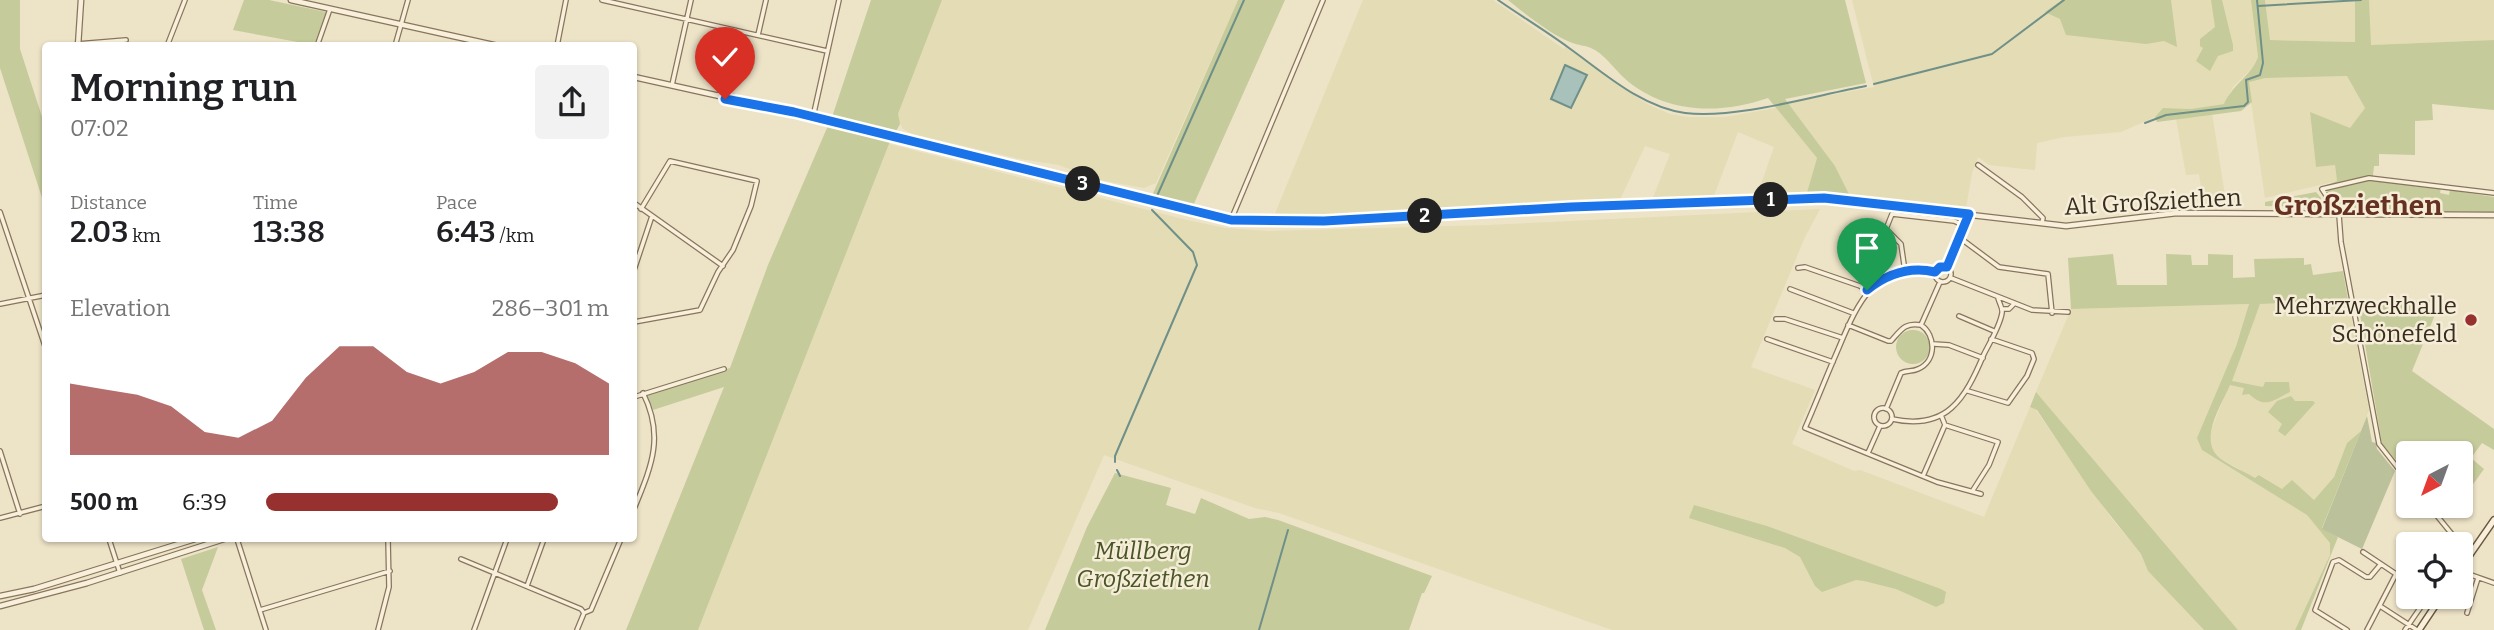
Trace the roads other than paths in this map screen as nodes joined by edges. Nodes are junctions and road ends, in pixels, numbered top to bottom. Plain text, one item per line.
1 (81, 0) edge
2 (185, 0) edge
3 (291, 0) edge
4 (408, 0) edge
5 (566, 0) edge
6 (602, 0) edge
7 (691, 0) edge
8 (766, 0) edge
9 (839, 0) edge
10 (1323, 0) edge
11 (629, 3) edge
12 (330, 9) junction
13 (686, 19) junction
14 (402, 24) junction
15 (758, 35) junction
16 (126, 40) dead end
17 (78, 42) edge
18 (107, 42) edge
19 (169, 42) edge
20 (318, 42) edge
21 (397, 42) edge
22 (472, 42) edge
23 (558, 42) edge
24 (827, 51) junction
25 (637, 78) edge
26 (671, 85) junction
27 (813, 117) junction
28 (1978, 165) dead end
29 (2494, 193) edge
30 (637, 206) edge
31 (641, 209) junction
32 (0, 212) edge
33 (1969, 214) junction
34 (2339, 215) junction
35 (2494, 215) edge
36 (652, 216) junction
37 (1231, 220) junction
38 (2042, 223) junction
39 (1965, 226) junction
40 (1960, 238) junction
41 (637, 261) edge
42 (723, 266) junction
43 (1947, 267) junction
44 (1798, 268) dead end
45 (1905, 271) junction
46 (1935, 272) junction
47 (1951, 278) junction
48 (1940, 282) junction
49 (1790, 289) dead end
50 (1867, 290) junction
51 (42, 296) edge
52 (29, 298) junction
53 (1998, 298) junction
54 (0, 304) edge
55 (2014, 304) junction
56 (2002, 309) junction
57 (1853, 313) junction
58 (2052, 313) junction
59 (2068, 313) dead end
60 (1959, 316) dead end
61 (1776, 319) dead end
62 (637, 322) edge
63 (1848, 325) junction
64 (1921, 325) junction
65 (1994, 331) junction
66 (42, 337) edge
67 (1843, 338) junction
68 (1767, 339) dead end
69 (1991, 339) junction
70 (1934, 344) junction
71 (1983, 358) junction
72 (1833, 362) junction
73 (724, 369) dead end
74 (1968, 391) junction
75 (643, 393) junction
76 (637, 396) edge
77 (2008, 403) junction
78 (2014, 406) dead end
79 (1886, 409) junction
80 (1941, 415) junction
81 (1892, 419) junction
82 (1945, 425) junction
83 (1880, 426) junction
84 (0, 451) edge
85 (1868, 453) junction
86 (2396, 466) edge
87 (1923, 476) junction
88 (1973, 491) junction
89 (1981, 494) dead end
90 (637, 501) edge
91 (42, 507) edge
92 (20, 514) junction
93 (2439, 518) edge
94 (0, 519) edge
95 (2494, 520) edge
96 (2450, 532) edge
97 (110, 542) edge
98 (186, 542) edge
99 (215, 542) edge
100 (238, 542) edge
101 (388, 542) edge
102 (506, 542) edge
103 (543, 542) edge
104 (620, 542) edge
105 (2363, 552) dead end
106 (2473, 552) edge
107 (461, 559) dead end
108 (117, 564) junction
109 (2381, 564) junction
110 (390, 571) junction
111 (120, 573) junction
112 (494, 573) junction
113 (2473, 576) edge
114 (2478, 578) junction
115 (2494, 583) edge
116 (527, 586) junction
117 (0, 596) edge
118 (0, 606) edge
119 (2381, 606) junction
120 (2419, 609) edge
121 (2433, 609) edge
122 (260, 610) junction
123 (584, 613) junction
124 (2467, 613) dead end
125 (2408, 625) junction
126 (267, 630) edge
127 (378, 630) edge
128 (474, 630) edge
129 (577, 630) edge
130 (2347, 630) edge
131 (2367, 630) edge
132 (2405, 630) edge
133 (2418, 630) edge

1 - 17 street
2 - 19 street
3 - 12 street
4 - 14 street
5 - 23 street
6 - 11 street
7 - 13 street
8 - 15 street
9 - 24 street
10 - 37 street
11 - 13 street
12 - 14 street
12 - 20 street
13 - 15 street
13 - 26 street
14 - 21 street
14 - 22 street
15 - 24 street
16 - 18 street
24 - 27 street
25 - 26 street, Alt Großziethen
26 - 27 street, Alt Großziethen
27 - 37 street, Alt Großziethen
28 - 38 street
29 - 34 street
30 - 31 street
31 - 36 street
31 - 42 street
32 - 52 street
33 - 37 street, Alt Großziethen
33 - 38 street, Alt Großziethen
33 - 39 street
34 - 35 street, Alt Großziethen
34 - 38 street, Alt Großziethen
34 - 86 street
36 - 41 street
36 - 42 street
39 - 40 street
39 - 45 street
40 - 43 street
40 - 58 street
42 - 62 street
43 - 46 street
43 - 47 street
44 - 50 street
45 - 46 street
45 - 50 street
46 - 48 street
47 - 48 street
47 - 53 street
48 - 64 street
49 - 57 street
50 - 57 street
51 - 52 street
52 - 54 street
52 - 66 street
53 - 55 street
53 - 56 street
55 - 56 street
55 - 58 street
56 - 65 street
57 - 63 street
58 - 59 street
60 - 65 street
61 - 67 street
63 - 64 street
63 - 67 street
64 - 70 street
65 - 69 street
67 - 72 street
68 - 72 street
69 - 71 street
69 - 77 street
70 - 71 street
70 - 79 street
71 - 74 street
72 - 85 street
73 - 75 street
74 - 77 street
74 - 80 street
75 - 76 street
75 - 90 street
77 - 78 street
79 - 81 street
79 - 83 street
80 - 81 street
80 - 82 street
81 - 83 street
82 - 87 street
82 - 88 street
83 - 85 street
84 - 92 street
85 - 87 street
87 - 88 street
88 - 89 street
91 - 92 street
92 - 94 street
93 - 96 street
95 - 106 main road
97 - 108 street
98 - 108 street
99 - 111 street
100 - 122 street
101 - 110 street
102 - 112 street
103 - 116 street
104 - 123 street
105 - 109 street
107 - 112 street
108 - 111 street
108 - 117 street
109 - 119 street
109 - 130 street
110 - 122 street
110 - 127 street
111 - 118 street
112 - 116 street
112 - 128 street
113 - 114 street
114 - 115 street
114 - 124 street
116 - 123 street
119 - 125 street
119 - 131 street
120 - 125 street
121 - 133 main road
122 - 126 street
123 - 129 street
125 - 132 street
125 - 133 street

